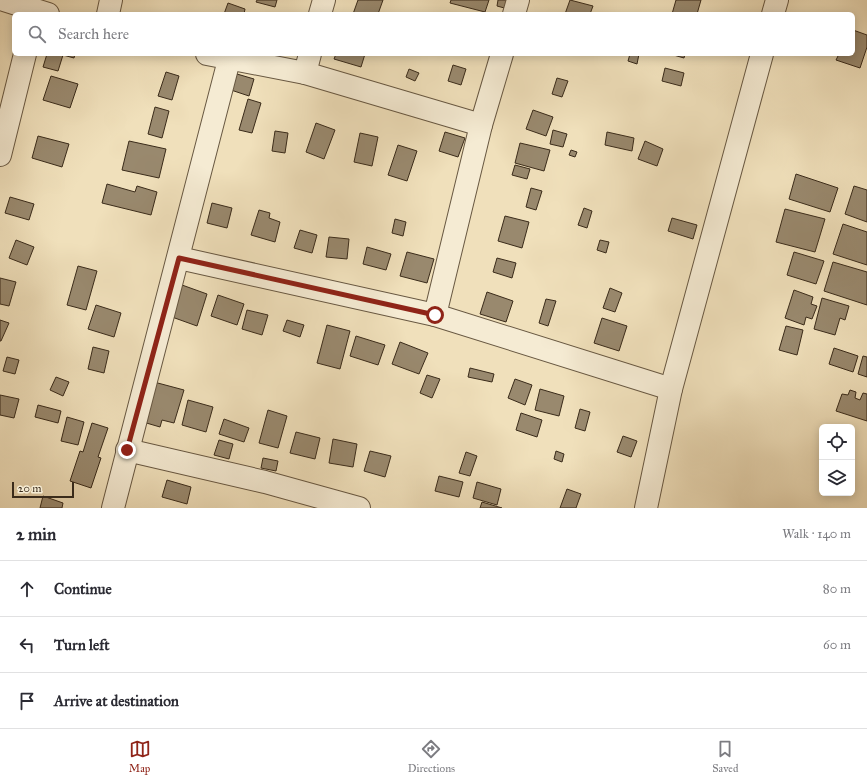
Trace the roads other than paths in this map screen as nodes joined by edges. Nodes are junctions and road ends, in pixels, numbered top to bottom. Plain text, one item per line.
1 (4, 0) edge
2 (111, 0) edge
3 (324, 0) edge
4 (518, 0) edge
5 (777, 0) edge
6 (37, 12) edge
7 (108, 12) edge
8 (321, 12) edge
9 (515, 12) edge
10 (774, 12) edge
11 (25, 56) edge
12 (214, 56) edge
13 (501, 56) edge
14 (761, 56) edge
15 (229, 60) junction
16 (307, 64) edge
17 (481, 125) junction
18 (0, 155) edge
19 (179, 258) junction
20 (435, 315) junction
21 (671, 388) junction
22 (127, 450) junction
23 (113, 508) edge
24 (359, 508) edge
25 (646, 508) edge

1 - 6 street
2 - 7 street
3 - 8 street
4 - 9 street
5 - 10 street
11 - 18 street
12 - 15 street
13 - 17 street
14 - 21 street
15 - 16 street
15 - 19 street
16 - 17 street
17 - 20 street
19 - 20 street
19 - 22 street
20 - 21 street
21 - 25 street
22 - 23 street
22 - 24 street

